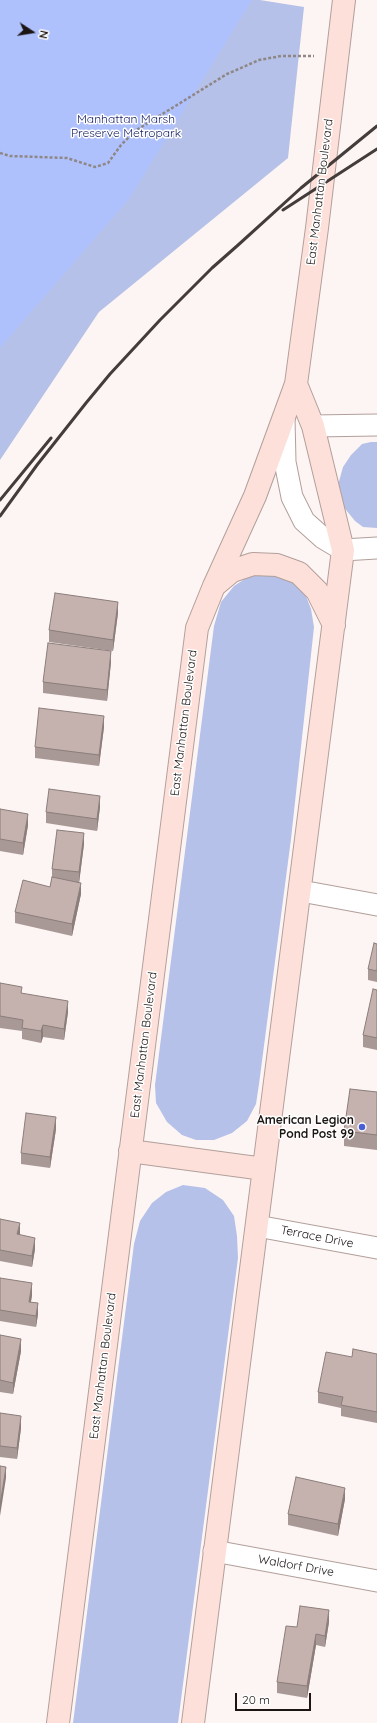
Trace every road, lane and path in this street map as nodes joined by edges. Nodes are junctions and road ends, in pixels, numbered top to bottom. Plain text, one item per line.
1 (344, 0) edge
2 (337, 56) junction
3 (0, 153) edge
4 (296, 384) junction
5 (284, 415) junction
6 (377, 425) edge
7 (313, 426) junction
8 (377, 548) edge
9 (343, 550) junction
10 (214, 586) junction
11 (334, 625) junction
12 (301, 891) junction
13 (377, 905) edge
14 (130, 1151) junction
15 (264, 1169) junction
16 (257, 1226) junction
17 (377, 1248) edge
18 (214, 1551) junction
19 (377, 1581) edge
20 (58, 1723) edge
21 (193, 1723) edge

1 - 2 street, East Manhattan Boulevard
2 - 3 path
2 - 4 street, East Manhattan Boulevard
4 - 5 street, East Manhattan Boulevard
4 - 7 street, East Manhattan Boulevard
5 - 9 street
5 - 10 street, East Manhattan Boulevard
6 - 7 street
7 - 9 street, East Manhattan Boulevard
8 - 9 street
9 - 11 street, East Manhattan Boulevard
10 - 11 street
10 - 14 street, East Manhattan Boulevard
11 - 12 street, East Manhattan Boulevard
12 - 13 street
12 - 15 street, East Manhattan Boulevard
14 - 15 street
14 - 20 street, East Manhattan Boulevard
15 - 16 street, East Manhattan Boulevard
16 - 17 street, Terrace Drive
16 - 18 street, East Manhattan Boulevard
18 - 19 street, Waldorf Drive
18 - 21 street, East Manhattan Boulevard

